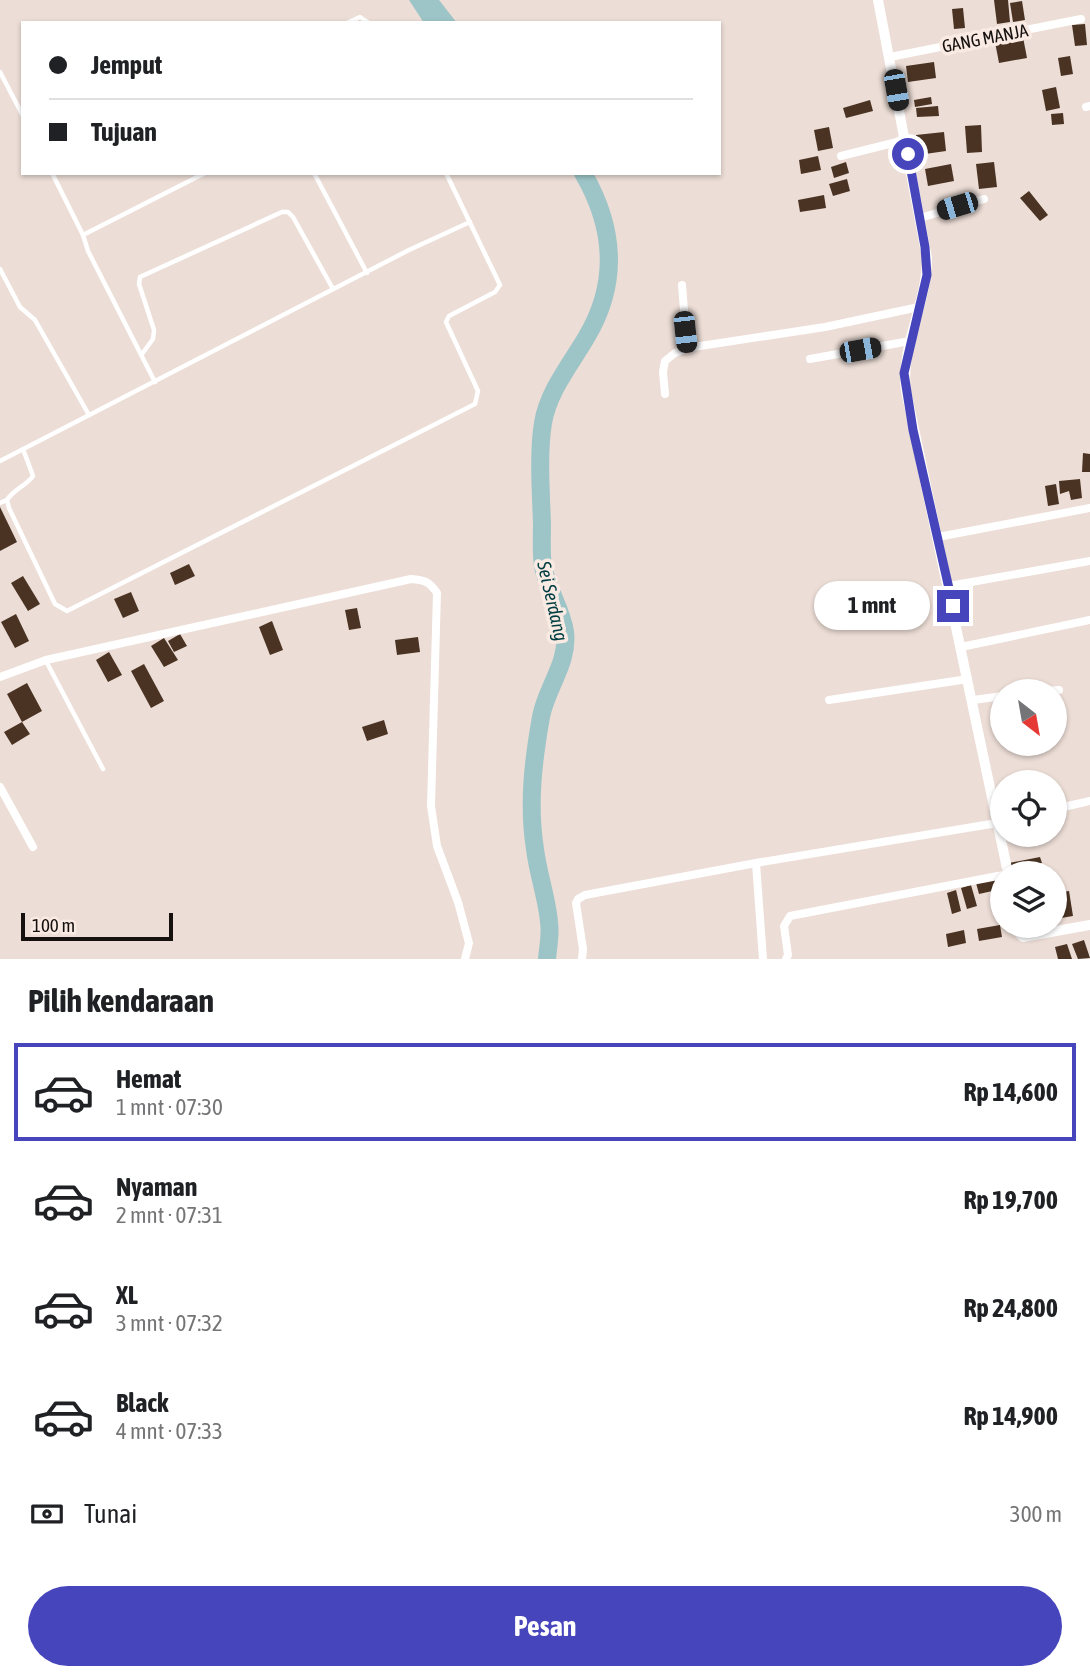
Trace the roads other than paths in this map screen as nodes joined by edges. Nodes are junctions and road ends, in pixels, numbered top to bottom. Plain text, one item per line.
1 (878, 0) edge
2 (1081, 19) dead end
3 (890, 57) junction
4 (0, 72) edge
5 (21, 113) edge
6 (905, 140) junction
7 (841, 156) dead end
8 (53, 175) edge
9 (201, 175) edge
10 (315, 175) edge
11 (447, 175) edge
12 (984, 199) dead end
13 (919, 218) junction
14 (470, 222) junction
15 (83, 235) junction
16 (0, 269) edge
17 (367, 273) junction
18 (682, 285) dead end
19 (333, 289) junction
20 (919, 307) junction
21 (910, 341) junction
22 (687, 348) junction
23 (142, 354) junction
24 (810, 359) dead end
25 (155, 382) junction
26 (665, 394) dead end
27 (89, 415) junction
28 (23, 449) junction
29 (0, 461) edge
30 (7, 500) junction
31 (0, 503) edge
32 (1090, 509) edge
33 (938, 537) junction
34 (1090, 561) edge
35 (949, 586) junction
36 (1090, 620) edge
37 (961, 648) junction
38 (46, 660) junction
39 (0, 677) edge
40 (968, 679) junction
41 (990, 698) edge
42 (829, 700) dead end
43 (972, 700) junction
44 (103, 769) dead end
45 (990, 778) edge
46 (0, 787) edge
47 (1090, 802) edge
48 (1067, 807) edge
49 (990, 824) edge
50 (33, 847) dead end
51 (756, 863) junction
52 (990, 878) edge
53 (1090, 925) edge
54 (1067, 929) edge
55 (465, 959) edge
56 (582, 959) edge
57 (763, 959) edge
58 (786, 959) edge

1 - 3 street
2 - 3 street, GANG MANJA
3 - 6 street
4 - 5 lane
6 - 7 street
6 - 13 street
8 - 15 lane
9 - 15 lane
10 - 17 lane
11 - 14 lane
12 - 13 street
13 - 20 street
14 - 17 lane
14 - 30 lane
15 - 23 lane
16 - 27 lane
17 - 19 lane
18 - 22 street
19 - 23 lane
19 - 25 lane
20 - 21 street
20 - 22 street
21 - 24 street
21 - 33 street
22 - 26 street
23 - 25 lane
25 - 27 lane
27 - 28 lane
28 - 29 lane
28 - 30 lane
30 - 31 lane
32 - 33 street
33 - 35 street
34 - 35 street
35 - 37 street
36 - 37 street
37 - 40 street
38 - 39 street
38 - 44 lane
38 - 55 street
40 - 42 street
40 - 43 street
41 - 43 street
43 - 45 street
46 - 50 street
47 - 48 street
49 - 51 street
51 - 56 street
51 - 57 street
52 - 58 street
53 - 54 street

